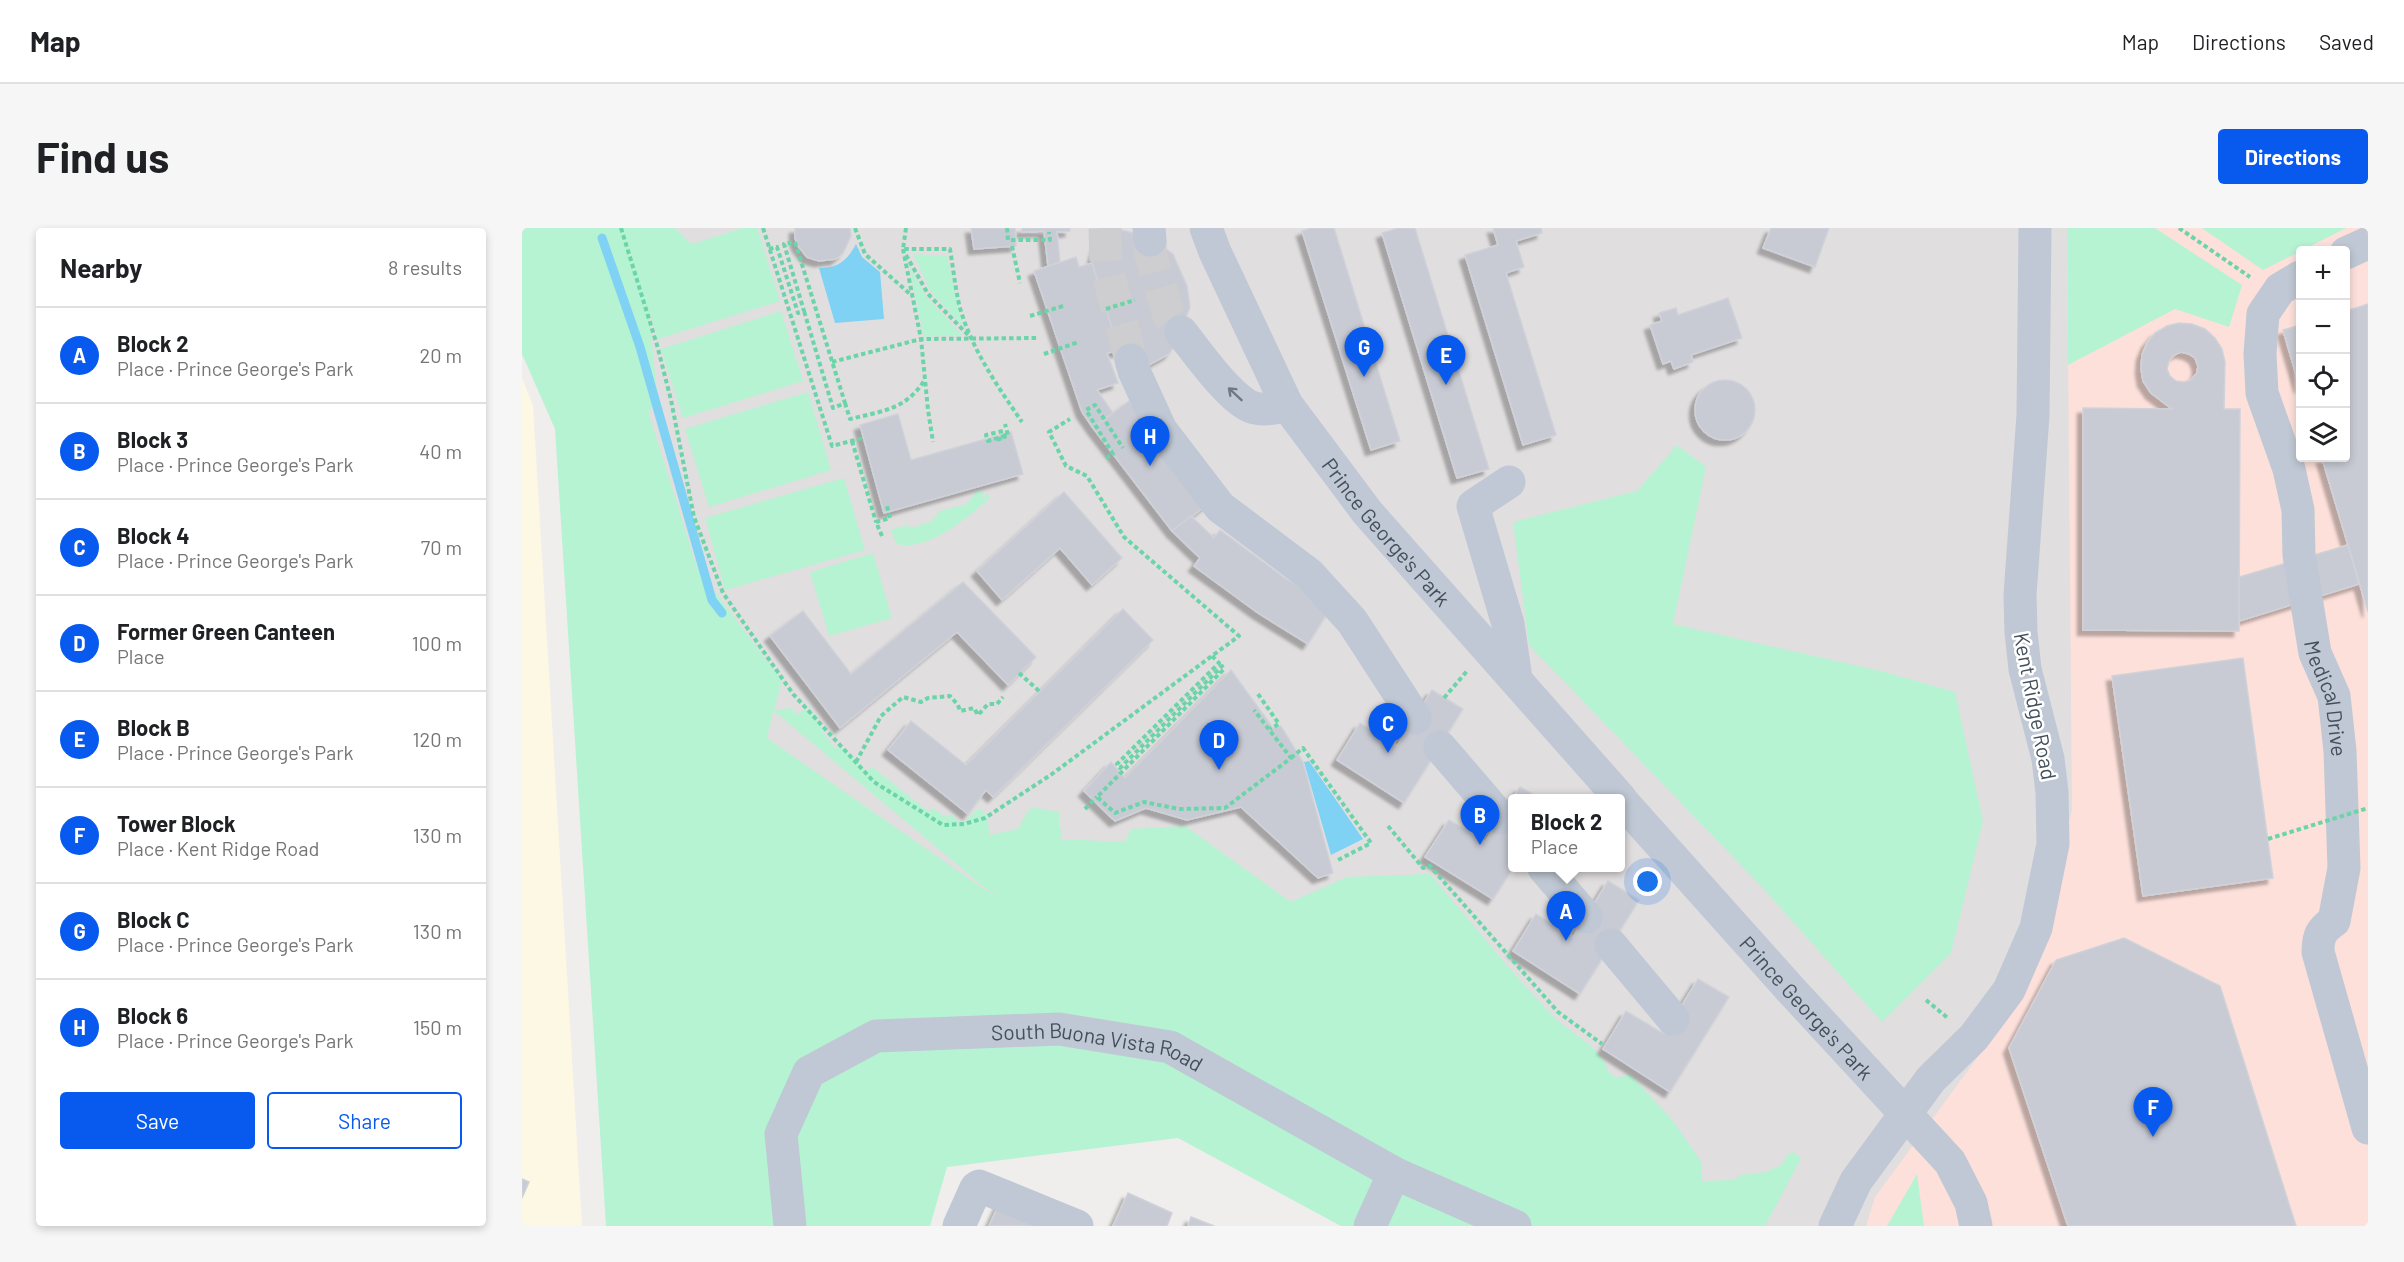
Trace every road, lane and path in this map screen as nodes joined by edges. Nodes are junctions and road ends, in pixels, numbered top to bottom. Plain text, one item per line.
1 (621, 228) edge
2 (763, 228) edge
3 (906, 228) edge
4 (1007, 228) edge
5 (1206, 228) edge
6 (2035, 228) edge
7 (2179, 228) edge
8 (854, 230) edge
9 (1049, 232) dead end
10 (2368, 243) edge
11 (1012, 246) dead end
12 (770, 249) junction
13 (903, 249) junction
14 (2211, 249) dead end
15 (2350, 252) edge
16 (2296, 280) edge
17 (1020, 283) dead end
18 (913, 296) junction
19 (1135, 300) dead end
20 (1063, 306) dead end
21 (1106, 309) dead end
22 (804, 311) junction
23 (1030, 316) dead end
24 (1181, 332) tunnel mouth
25 (972, 338) junction
26 (1038, 338) dead end
27 (921, 339) junction
28 (1078, 342) dead end
29 (1044, 354) dead end
30 (1131, 360) tunnel mouth
31 (832, 362) junction
32 (924, 380) junction
33 (845, 403) junction
34 (1287, 405) junction
35 (1070, 419) dead end
36 (1022, 422) dead end
37 (1005, 424) dead end
38 (863, 438) dead end
39 (997, 440) dead end
40 (852, 441) junction
41 (933, 442) dead end
42 (1123, 448) dead end
43 (1106, 458) dead end
44 (1509, 482) dead end
45 (887, 506) dead end
46 (876, 522) junction
47 (882, 536) dead end
48 (1212, 656) junction
49 (1473, 663) dead end
50 (1019, 673) dead end
51 (1516, 679) junction
52 (1040, 692) dead end
53 (1258, 694) dead end
54 (1004, 697) dead end
55 (1444, 698) dead end
56 (1254, 710) dead end
57 (1415, 718) dead end
58 (1270, 729) junction
59 (1440, 747) dead end
60 (1291, 758) junction
61 (856, 762) junction
62 (1616, 794) edge
63 (1097, 797) junction
64 (1625, 805) edge
65 (2368, 808) edge
66 (1085, 809) dead end
67 (1501, 818) dead end
68 (1388, 826) dead end
69 (2268, 839) dead end
70 (1338, 860) dead end
71 (1548, 872) edge
72 (1586, 917) dead end
73 (1611, 945) dead end
74 (1926, 1000) dead end
75 (1946, 1016) dead end
76 (1673, 1018) dead end
77 (1602, 1044) dead end
78 (1905, 1114) junction
79 (2368, 1128) edge
80 (1394, 1173) junction
81 (790, 1226) edge
82 (959, 1226) edge
83 (1077, 1226) edge
84 (1370, 1226) edge
85 (1515, 1226) edge
86 (1835, 1226) edge
87 (1976, 1226) edge

1 - 61 path
2 - 12 path
3 - 13 path
4 - 9 path
5 - 34 street, Prince George's Park
6 - 78 street, Kent Ridge Road
7 - 14 path
8 - 18 path
10 - 15 street
11 - 17 path
12 - 22 path
12 - 40 path
13 - 18 path
13 - 25 path
13 - 25 path
16 - 79 street, Medical Drive
18 - 27 path
19 - 21 path
20 - 23 path
22 - 31 path
22 - 33 path
34 -> 24 street
25 - 26 path
25 - 27 path
25 - 36 path
27 - 31 path
27 - 32 path
28 - 29 path
30 - 57 street
31 - 33 path
32 - 33 path
32 - 41 path
34 - 51 street, Prince George's Park
35 - 48 path
37 - 39 path
38 - 40 path
40 - 46 path
42 - 43 path
44 - 51 street
45 - 46 path
46 - 47 path
48 - 61 path
48 - 63 path
49 - 55 path
50 - 52 path
51 - 62 street, Prince George's Park
53 - 58 path
54 - 61 path
56 - 58 path
58 - 60 path
59 - 67 street
60 - 63 path
60 - 70 path
63 - 66 path
64 - 78 street, Prince George's Park
65 - 69 path, bridge
68 - 77 path
71 - 72 street
73 - 76 street
74 - 75 path
78 - 86 street, Kent Ridge Road
78 - 87 street, Prince George's Park
80 - 81 street, South Buona Vista Road
80 - 84 street
80 - 85 street, South Buona Vista Road
82 - 83 street

